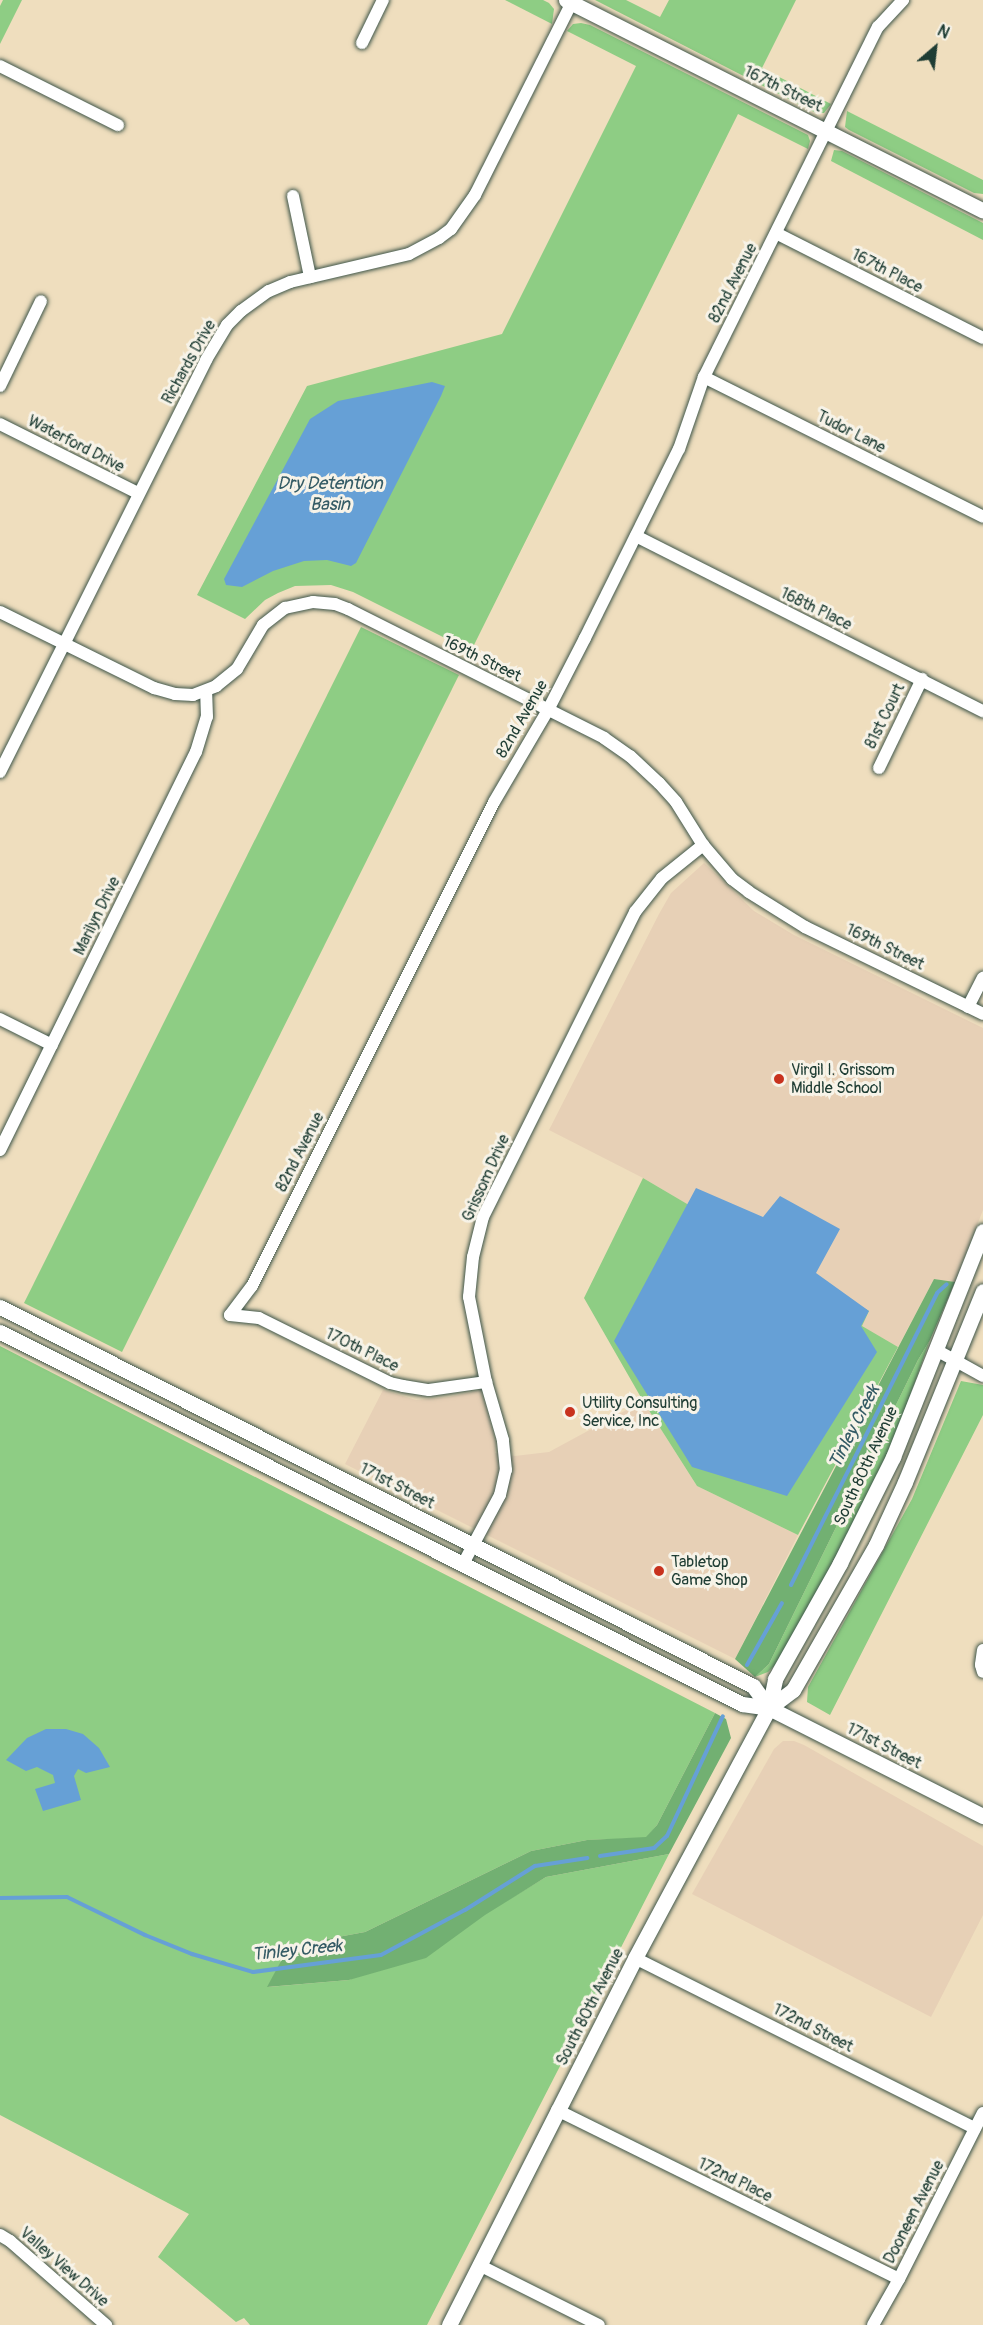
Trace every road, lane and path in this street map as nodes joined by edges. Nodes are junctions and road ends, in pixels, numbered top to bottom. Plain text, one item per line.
1 (383, 0) edge
2 (903, 0) edge
3 (570, 1) edge
4 (362, 43) dead end
5 (0, 66) edge
6 (118, 124) dead end
7 (827, 131) junction
8 (293, 196) dead end
9 (983, 211) edge
10 (776, 233) junction
11 (310, 277) junction
12 (41, 302) dead end
13 (983, 338) edge
14 (704, 376) junction
15 (0, 386) edge
16 (0, 424) edge
17 (138, 493) junction
18 (983, 517) edge
19 (636, 536) junction
20 (0, 612) edge
21 (64, 644) junction
22 (922, 679) junction
23 (206, 691) junction
24 (548, 710) junction
25 (983, 711) edge
26 (879, 768) dead end
27 (0, 772) edge
28 (703, 845) junction
29 (983, 978) edge
30 (968, 1007) junction
31 (983, 1014) edge
32 (0, 1019) edge
33 (52, 1045) junction
34 (0, 1150) edge
35 (983, 1231) edge
36 (983, 1291) edge
37 (0, 1307) edge
38 (230, 1315) joint
39 (0, 1332) edge
40 (936, 1350) junction
41 (956, 1359) junction
42 (983, 1376) edge
43 (486, 1382) junction
44 (473, 1544) junction
45 (462, 1564) junction
46 (983, 1650) edge
47 (983, 1672) edge
48 (769, 1708) junction
49 (983, 1816) edge
50 (635, 1958) junction
51 (557, 2110) junction
52 (983, 2113) edge
53 (975, 2128) junction
54 (0, 2235) edge
55 (479, 2265) junction
56 (899, 2279) junction
57 (106, 2325) edge
58 (449, 2325) edge
59 (599, 2325) edge
60 (873, 2325) edge

1 - 4 street
2 - 7 street, 82nd Avenue
3 - 7 street, 167th Street
3 - 11 street, Richards Drive
5 - 6 street
7 - 9 street, 167th Street
7 - 10 street, 82nd Avenue
8 - 11 street
10 - 13 street, 167th Place
10 - 14 street, 82nd Avenue
11 - 17 street, Richards Drive
12 - 15 street
14 - 18 street, Tudor Lane
14 - 19 street, 82nd Avenue
16 - 17 street, Waterford Drive
17 - 21 street, Richards Drive
19 - 22 street, 168th Place
19 - 24 street, 82nd Avenue
20 - 21 street, 169th Street
21 - 23 street, 169th Street
21 - 27 street, Richards Drive
22 - 25 street, 168th Place
22 - 26 street, 81st Court
23 - 24 street, 169th Street
23 - 33 street, Marilyn Drive
24 - 28 street, 169th Street
24 - 38 street, 82nd Avenue
28 - 30 street, 169th Street
28 - 43 street, Grissom Drive
29 - 30 street
30 - 31 street, 169th Street
32 - 33 street
33 - 34 street, Marilyn Drive
35 - 40 street, South 80th Avenue
36 - 41 street, South 80th Avenue
37 - 44 street, 171st Street
38 - 43 street, 170th Place
39 - 45 street, 171st Street
40 - 41 street
40 - 48 street, South 80th Avenue
41 - 42 street
41 - 48 street, South 80th Avenue
43 - 44 street, Grissom Drive
44 - 45 street, Grissom Drive
44 - 48 street, 171st Street
45 - 48 street, 171st Street
46 - 47 street
48 - 49 street, 171st Street
48 - 50 street, South 80th Avenue
50 - 51 street, South 80th Avenue
50 - 53 street, 172nd Street
51 - 55 street, South 80th Avenue
51 - 56 street, 172nd Place
52 - 53 street, Dooneen Avenue
53 - 56 street, Dooneen Avenue
54 - 57 street, Valley View Drive
55 - 58 street, South 80th Avenue
55 - 59 street
56 - 60 street, Dooneen Avenue

